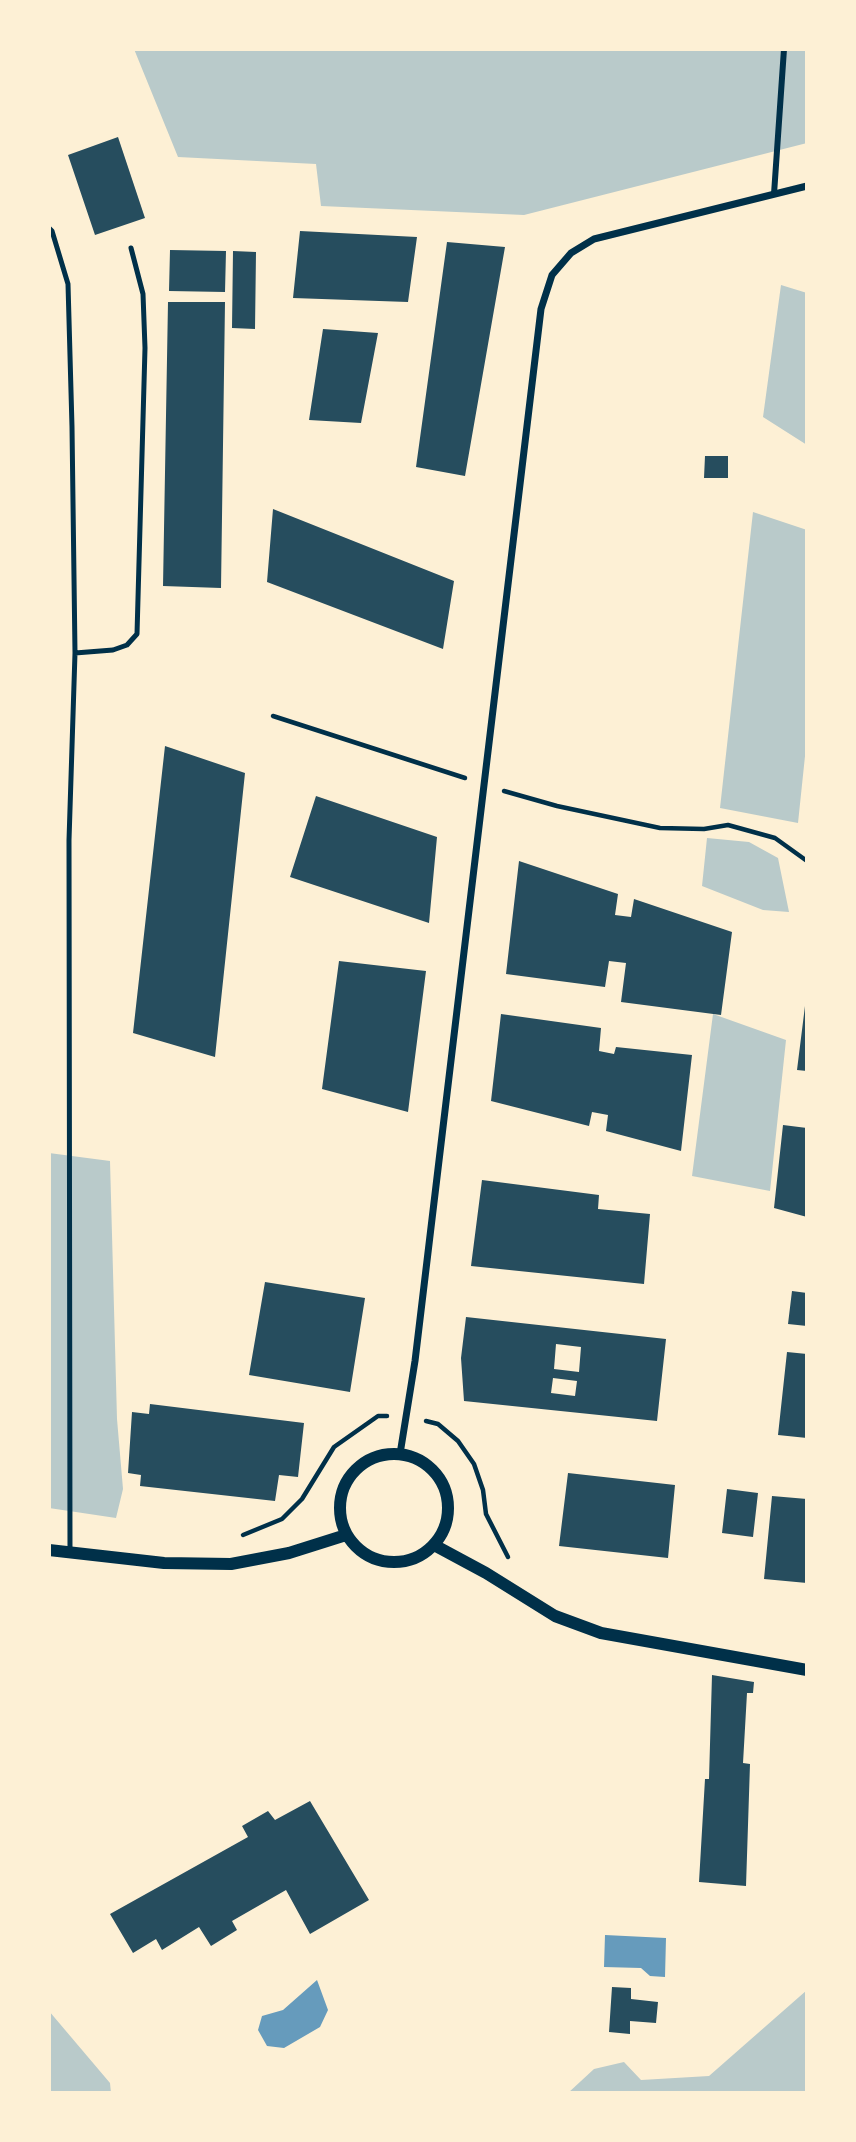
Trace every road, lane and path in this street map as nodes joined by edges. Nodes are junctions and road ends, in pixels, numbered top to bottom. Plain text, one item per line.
1 (784, 49) edge
2 (807, 186) edge
3 (774, 194) junction
4 (49, 228) edge
5 (131, 248) dead end
6 (75, 653) junction
7 (274, 716) dead end
8 (483, 785) junction
9 (807, 861) edge
10 (400, 1454) junction
11 (346, 1535) junction
12 (434, 1545) junction
13 (49, 1550) edge
14 (70, 1553) junction
15 (807, 1670) edge

1 - 3 street
2 - 3 street
3 - 8 street
4 - 6 lane
5 - 6 lane
6 - 14 lane
7 - 8 path
8 - 9 path
8 - 10 street
10 - 11 street
10 - 12 street
11 - 12 street
11 - 14 street
12 - 15 street
13 - 14 street

